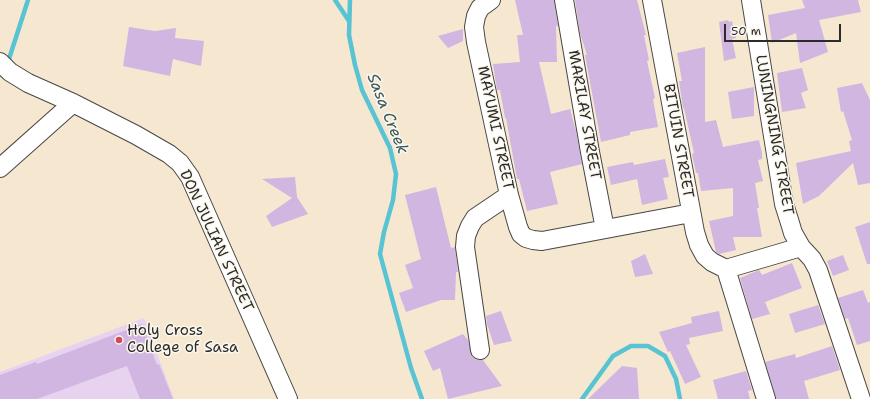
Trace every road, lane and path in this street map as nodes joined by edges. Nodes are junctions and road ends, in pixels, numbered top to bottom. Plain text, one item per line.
1 (490, 0) edge
2 (564, 0) edge
3 (652, 0) edge
4 (751, 0) edge
5 (0, 62) edge
6 (73, 103) junction
7 (0, 168) edge
8 (510, 195) junction
9 (691, 213) junction
10 (605, 230) junction
11 (801, 247) junction
12 (726, 269) junction
13 (480, 350) dead end
14 (288, 399) edge
15 (766, 399) edge
16 (862, 399) edge

1 - 8 street, MAYUMI STREET
2 - 10 street, MARILAY STREET
3 - 9 street, BITUIN STREET
4 - 11 street, LUNINGNING STREET
5 - 6 street, DON JULIAN STREET
6 - 7 street
6 - 14 street, DON JULIAN STREET
8 - 10 street, MAYUMI STREET
8 - 13 street
9 - 10 street
9 - 12 street, BITUIN STREET
11 - 12 street
11 - 16 street, LUNINGNING STREET
12 - 15 street

